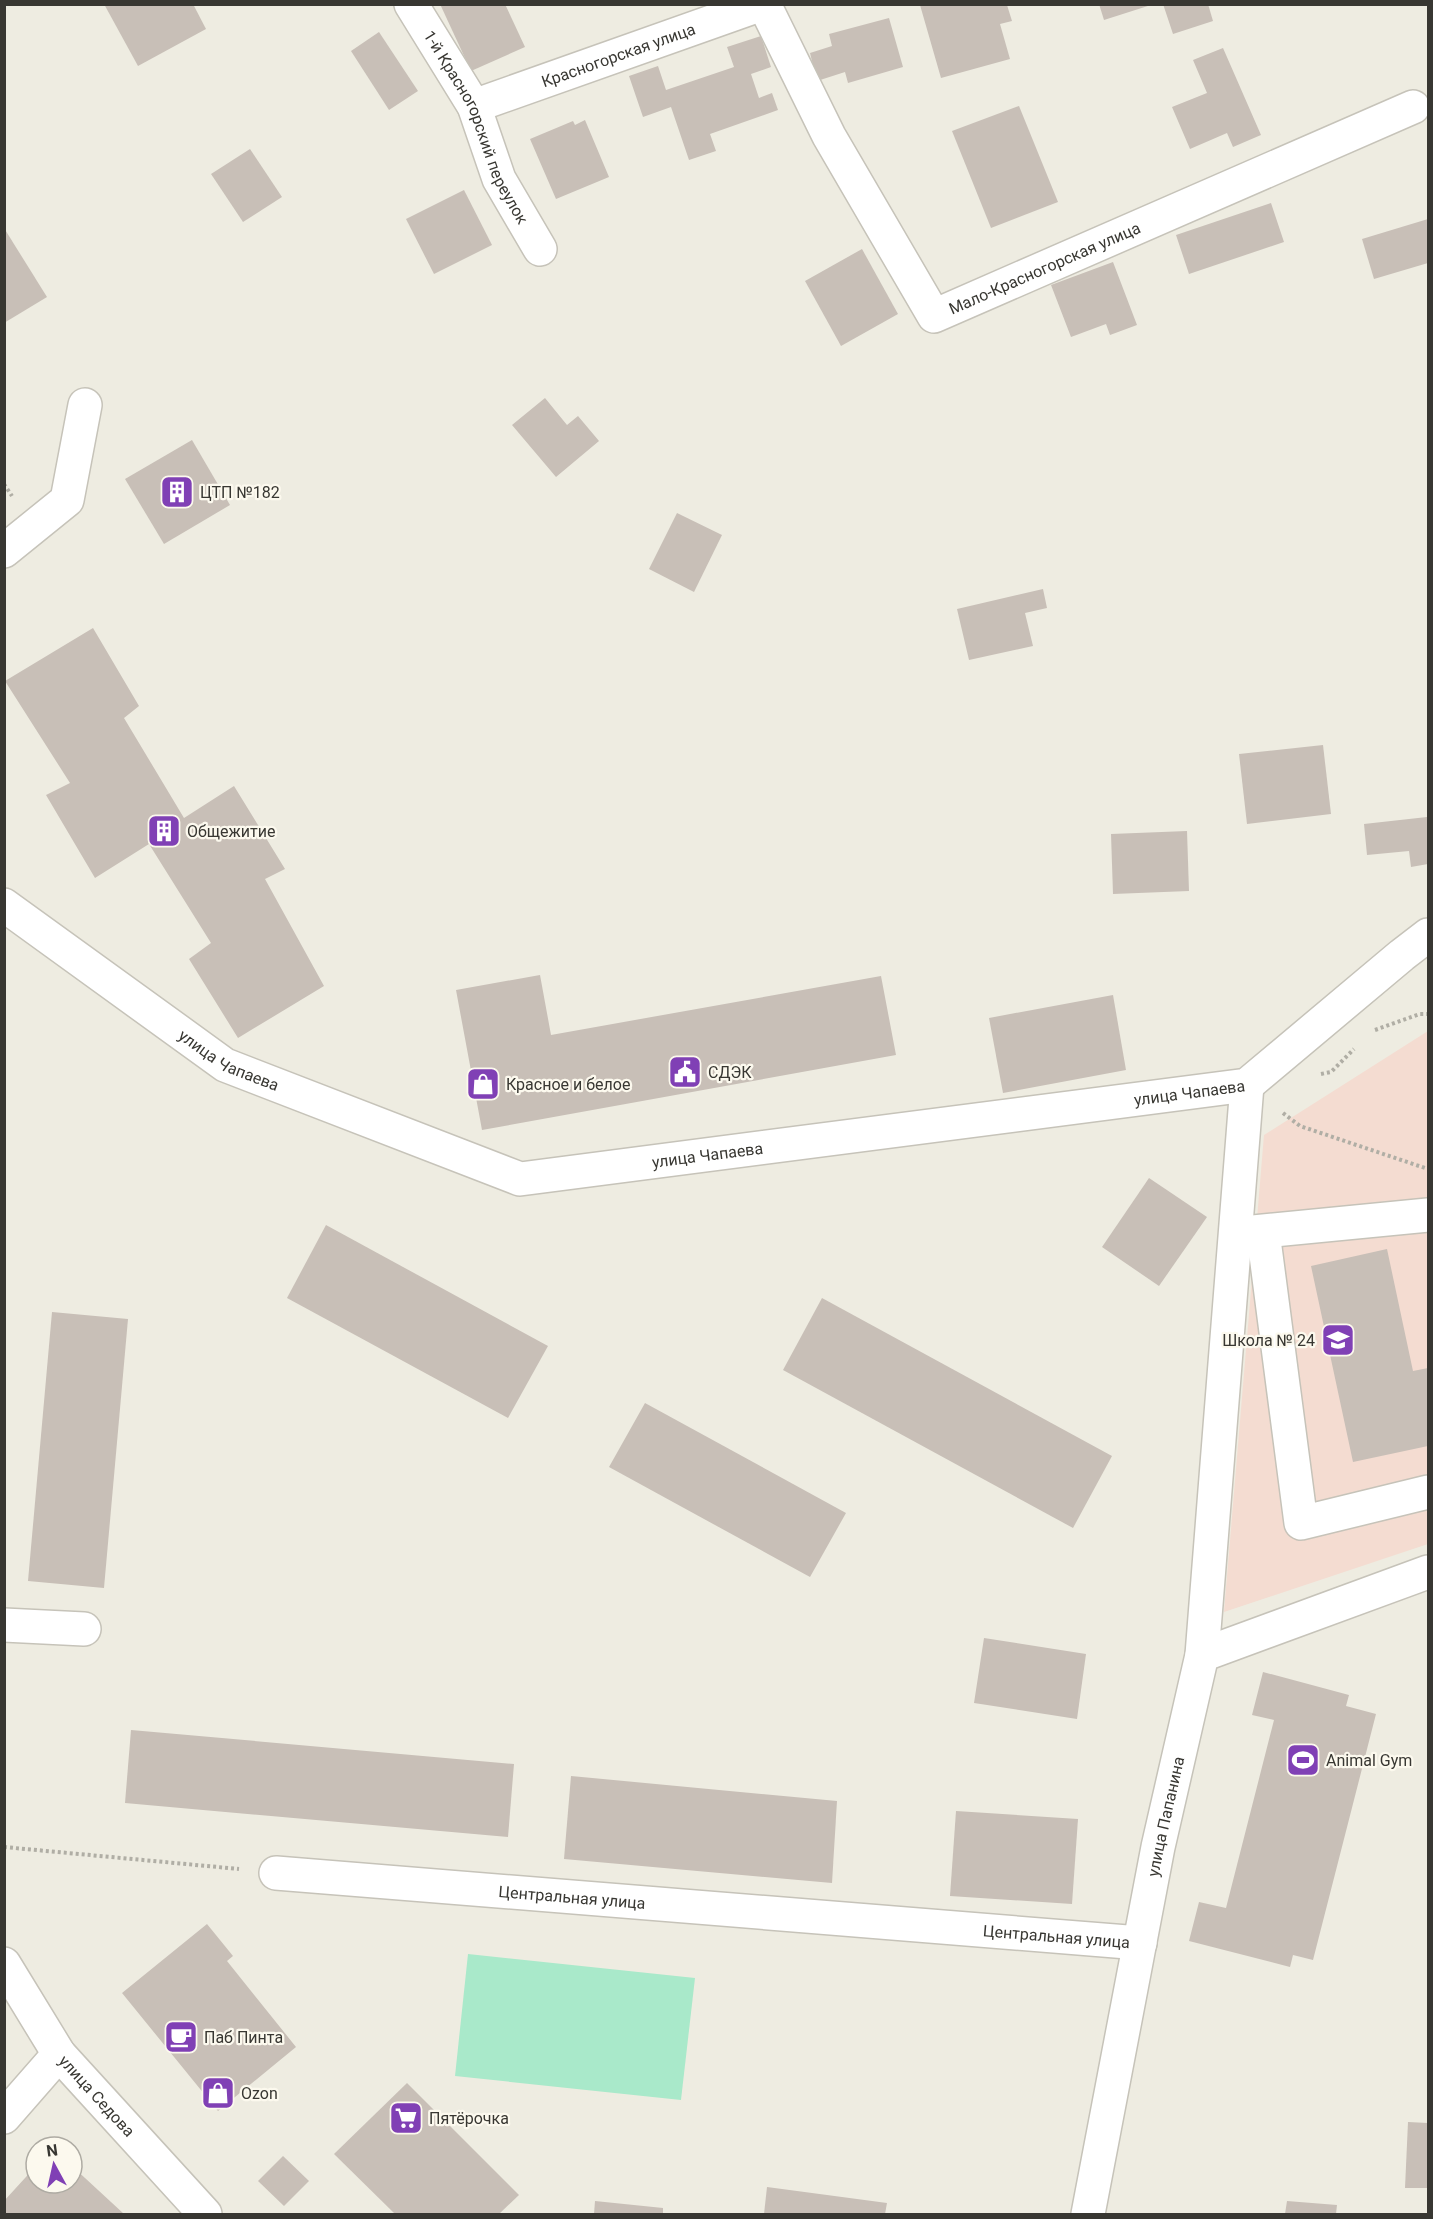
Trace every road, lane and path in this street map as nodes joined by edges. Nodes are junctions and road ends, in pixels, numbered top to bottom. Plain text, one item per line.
1 (411, 4) edge
2 (763, 4) edge
3 (474, 106) junction
4 (1413, 107) dead end
5 (540, 249) dead end
6 (86, 405) dead end
7 (4, 551) edge
8 (4, 905) edge
9 (1428, 935) edge
10 (1247, 1085) junction
11 (1428, 1168) edge
12 (1428, 1215) edge
13 (1249, 1233) junction
14 (1428, 1492) edge
15 (1428, 1572) edge
16 (4, 1625) edge
17 (84, 1629) dead end
18 (1202, 1655) junction
19 (4, 1847) edge
20 (276, 1872) joint
21 (1140, 1943) junction
22 (4, 1964) edge
23 (59, 2054) junction
24 (4, 2117) edge
25 (205, 2214) edge
26 (1088, 2214) edge

1 - 3 street, 1-й Красногорский переулок
2 - 3 street, Красногорская улица
2 - 4 street, Мало-Красногорская улица
3 - 5 street, 1-й Красногорский переулок
6 - 7 street
8 - 10 street, улица Чапаева
9 - 10 street, улица Чапаева
10 - 11 path
10 - 13 street
12 - 13 street
13 - 14 street
13 - 18 street, улица Папанина
15 - 18 street
16 - 17 street
18 - 21 street, улица Папанина
19 - 20 path
20 - 21 street, Центральная улица
21 - 26 street, улица Папанина
22 - 23 street, улица Седова
23 - 24 street
23 - 25 street, улица Седова

